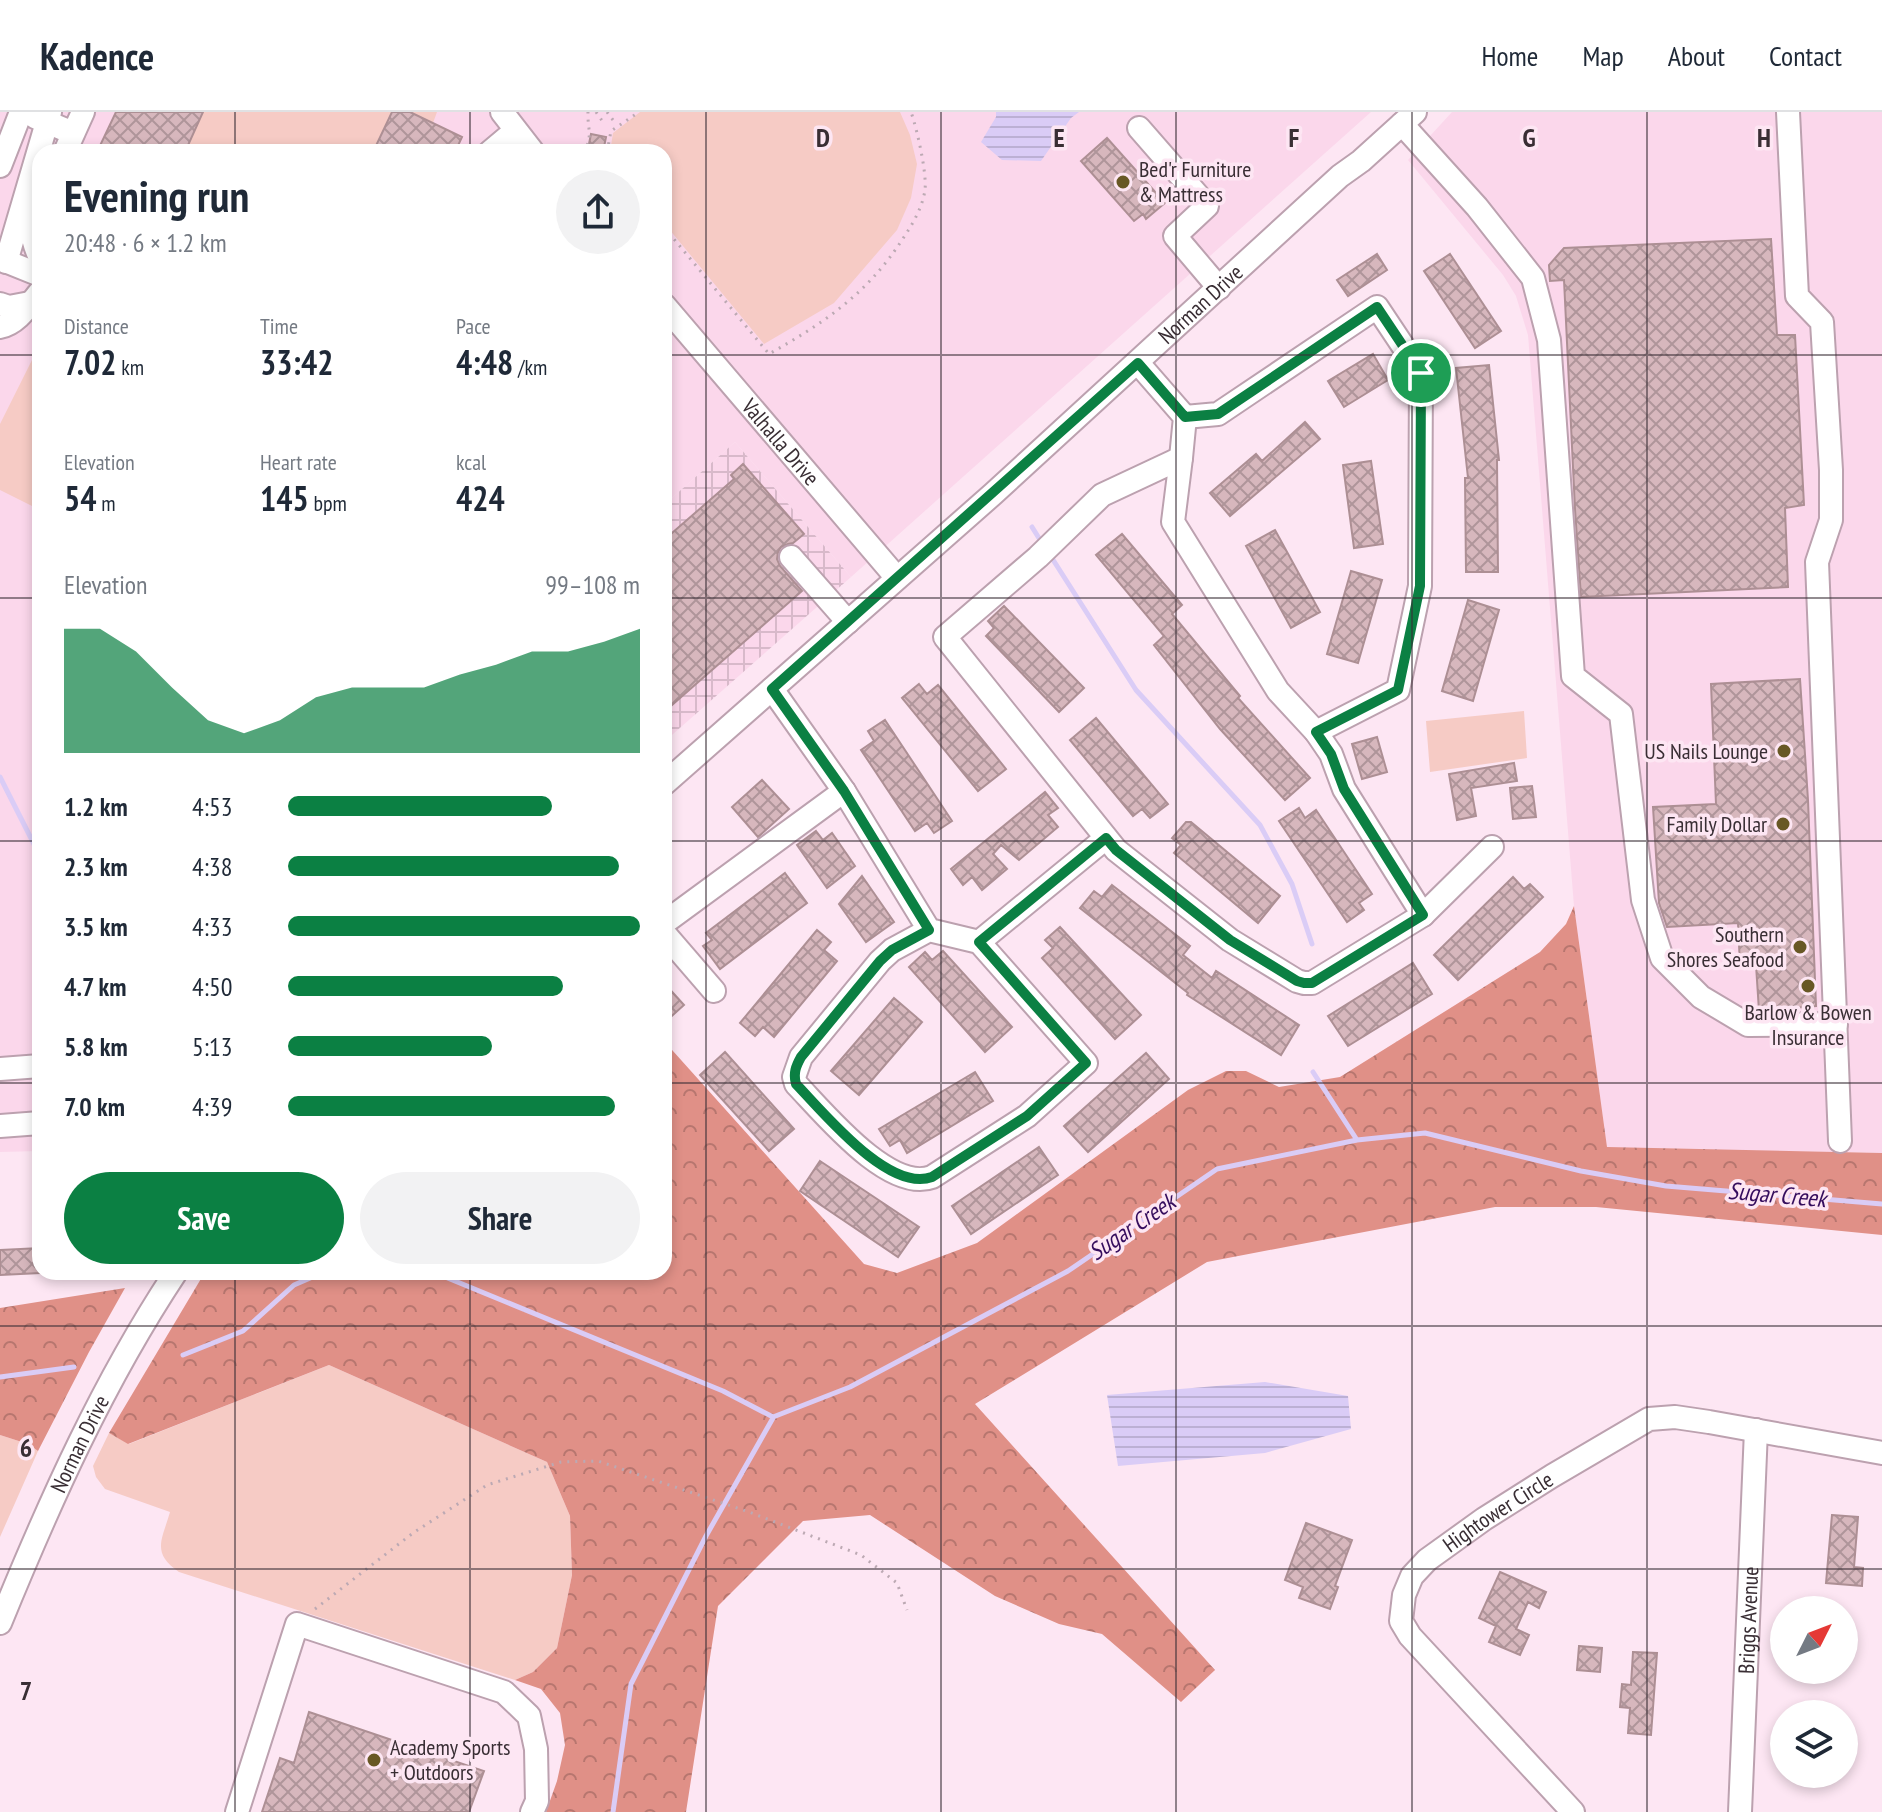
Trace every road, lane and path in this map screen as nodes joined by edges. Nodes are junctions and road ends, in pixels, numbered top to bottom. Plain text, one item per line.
1 (22, 112) edge
2 (83, 112) edge
3 (502, 112) edge
4 (588, 112) edge
5 (596, 112) edge
6 (607, 112) edge
7 (639, 112) edge
8 (911, 112) edge
9 (1788, 112) edge
10 (48, 117) edge
11 (1408, 118) edge
12 (613, 120) dead end
13 (605, 125) dead end
14 (1139, 128) dead end
15 (515, 131) junction
16 (69, 143) edge
17 (40, 144) edge
18 (500, 144) edge
19 (526, 144) edge
20 (587, 144) edge
21 (609, 144) edge
22 (0, 166) edge
23 (32, 168) edge
24 (672, 237) edge
25 (3, 260) edge
26 (32, 272) edge
27 (1219, 288) junction
28 (32, 299) edge
29 (32, 301) edge
30 (0, 304) edge
31 (672, 314) edge
32 (0, 327) edge
33 (1138, 363) junction
34 (1185, 417) junction
35 (1181, 458) junction
36 (791, 557) dead end
37 (897, 578) junction
38 (848, 622) junction
39 (772, 689) junction
40 (1316, 732) junction
41 (672, 777) edge
42 (844, 791) junction
43 (1106, 838) junction
44 (1492, 847) dead end
45 (1423, 915) junction
46 (672, 917) edge
47 (929, 930) junction
48 (672, 942) edge
49 (979, 942) junction
50 (714, 991) dead end
51 (1836, 1024) junction
52 (32, 1067) edge
53 (0, 1069) edge
54 (32, 1124) edge
55 (0, 1126) edge
56 (1840, 1141) dead end
57 (171, 1280) edge
58 (1756, 1430) junction
59 (1882, 1453) edge
60 (907, 1610) dead end
61 (0, 1623) edge
62 (297, 1624) junction
63 (237, 1812) edge
64 (532, 1812) edge
65 (1573, 1812) edge
66 (1740, 1812) edge

1 - 10 street
1 - 22 street
2 - 16 street
3 - 15 street
4 - 20 path
5 - 13 path
6 - 12 path
7 - 21 path
8 - 24 path
9 - 51 street
10 - 16 street
10 - 17 street
11 - 27 street, Norman Drive
11 - 51 street
14 - 27 street
15 - 18 street
15 - 19 street
23 - 25 street
25 - 26 street
27 - 33 street, Norman Drive
28 - 30 street
29 - 32 street
31 - 37 street, Valhalla Drive
33 - 34 street
33 - 37 street, Norman Drive
34 - 35 street
34 - 40 street
35 - 40 street
35 - 43 street
36 - 38 street
37 - 38 street, Norman Drive
38 - 39 street, Norman Drive
39 - 41 street, Norman Drive
39 - 42 street
40 - 45 street
42 - 46 street
42 - 47 street
43 - 45 street
43 - 49 street
44 - 45 street
47 - 49 street
47 - 49 street
48 - 50 street
51 - 56 street
52 - 53 street
54 - 55 street
57 - 61 street, Norman Drive
58 - 59 street, Hightower Circle
58 - 65 street, Hightower Circle
58 - 66 street, Briggs Avenue
60 - 62 path
62 - 63 street
62 - 64 street

